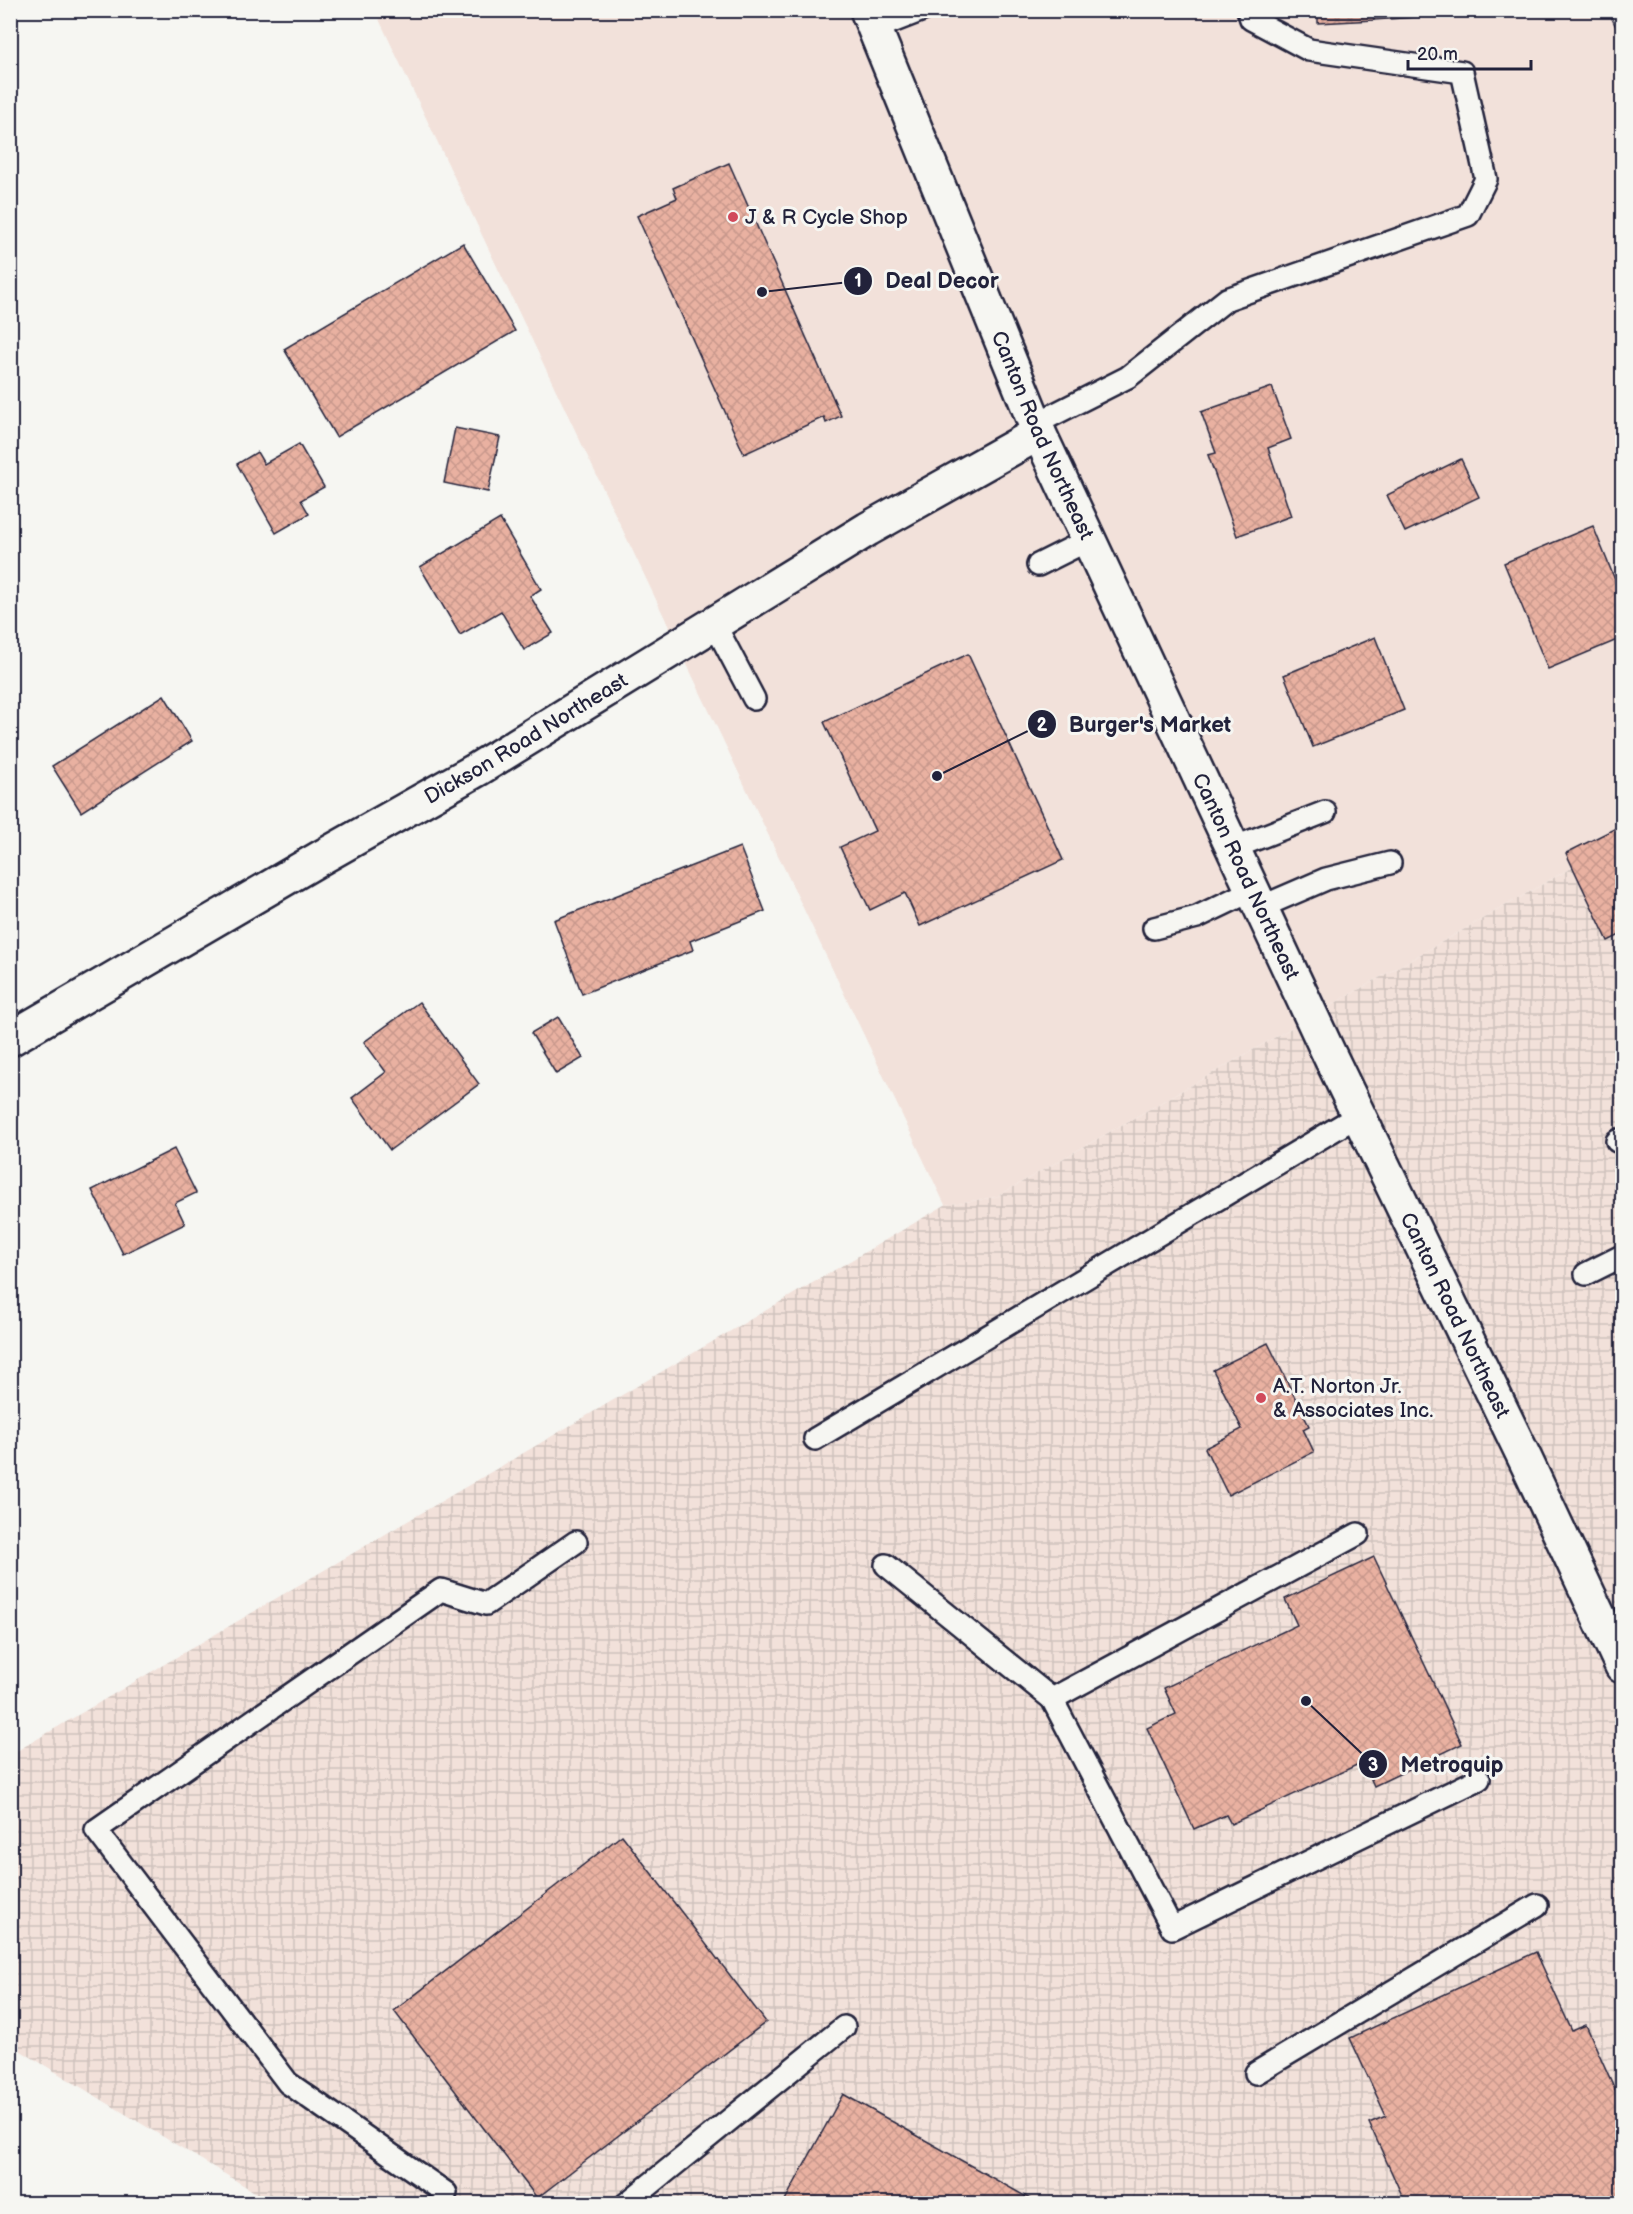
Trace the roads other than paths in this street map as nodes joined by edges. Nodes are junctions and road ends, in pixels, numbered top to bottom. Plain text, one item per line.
1 (923, 10) edge
2 (1248, 10) edge
3 (870, 20) edge
4 (1037, 428) junction
5 (1088, 540) junction
6 (1038, 566) dead end
7 (714, 623) junction
8 (754, 699) dead end
9 (1325, 812) dead end
10 (1233, 848) junction
11 (1390, 863) dead end
12 (1257, 899) junction
13 (1154, 928) dead end
14 (10, 1039) edge
15 (1359, 1115) junction
16 (1623, 1256) edge
17 (1586, 1274) dead end
18 (815, 1439) dead end
19 (1358, 1534) dead end
20 (576, 1542) dead end
21 (886, 1565) dead end
22 (1623, 1666) edge
23 (1052, 1699) junction
24 (1479, 1779) dead end
25 (1537, 1905) dead end
26 (844, 2026) dead end
27 (1256, 2073) dead end
28 (446, 2193) dead end
29 (626, 2204) edge

1 - 3 lane
2 - 4 lane
3 - 4 street, Canton Road Northeast
4 - 5 street, Canton Road Northeast
4 - 7 street, Dickson Road Northeast
5 - 6 lane
5 - 10 street, Canton Road Northeast
7 - 8 lane
7 - 14 street, Dickson Road Northeast
9 - 10 lane
10 - 12 street, Canton Road Northeast
11 - 12 lane
12 - 13 lane
12 - 15 street, Canton Road Northeast
15 - 18 lane
15 - 22 street, Canton Road Northeast
16 - 17 lane
19 - 23 lane
20 - 28 lane
21 - 23 lane
23 - 24 lane
25 - 27 lane
26 - 29 lane

